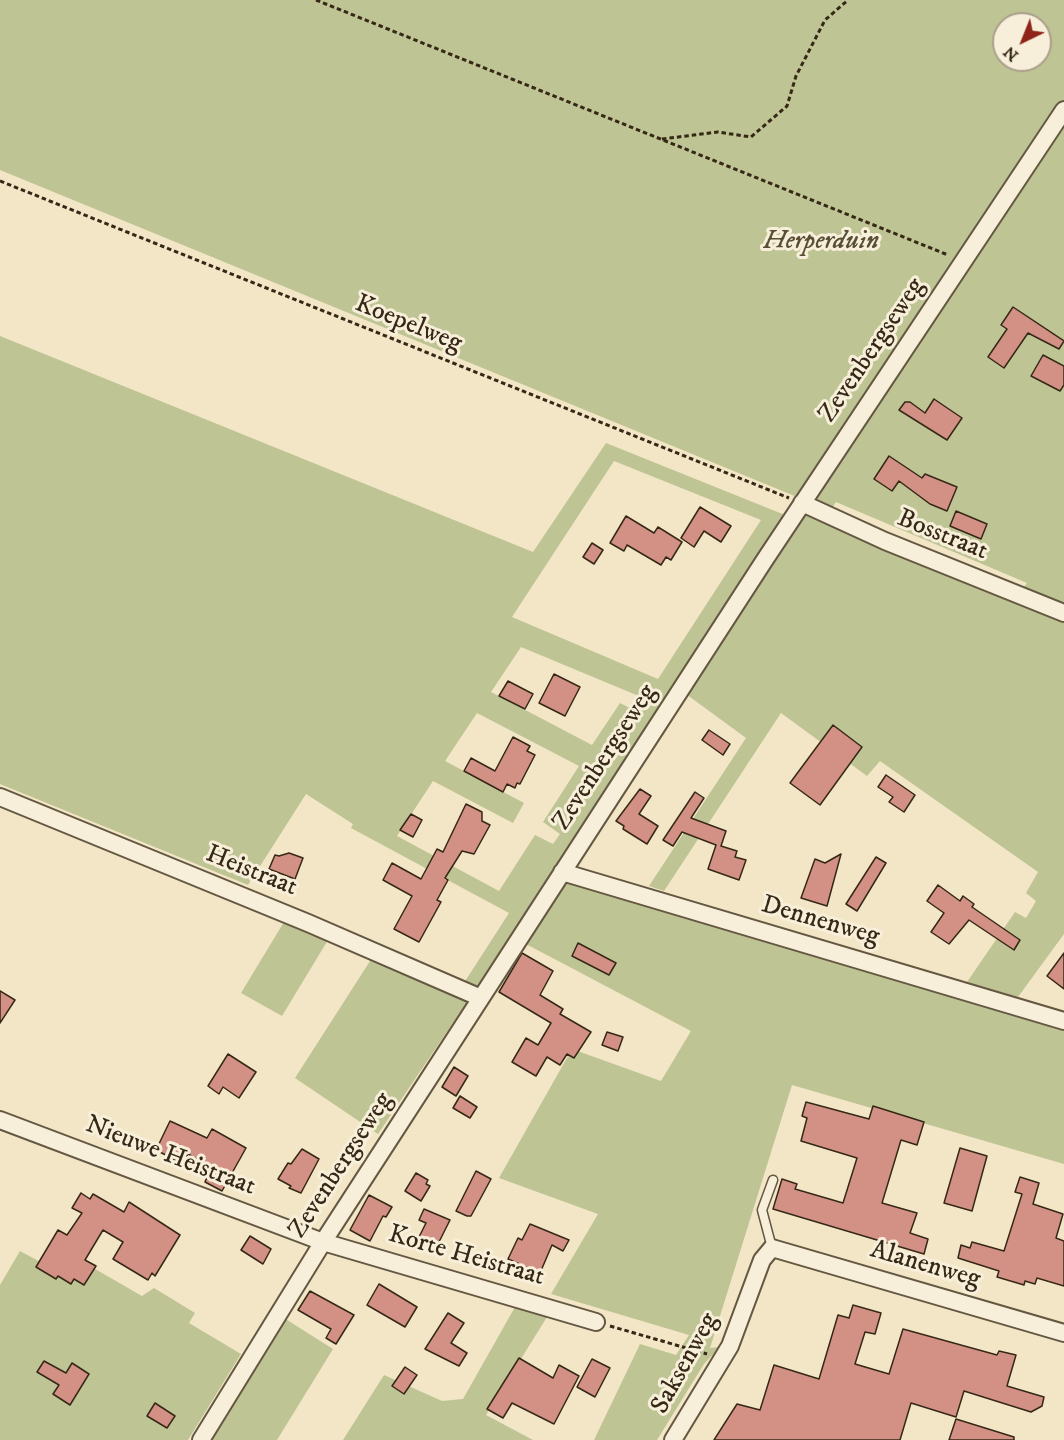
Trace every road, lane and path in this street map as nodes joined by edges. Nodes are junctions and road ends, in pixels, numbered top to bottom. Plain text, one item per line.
1 (316, 0) edge
2 (848, 0) edge
3 (1064, 110) edge
4 (660, 139) junction
5 (0, 181) edge
6 (963, 261) junction
7 (802, 503) junction
8 (1064, 613) edge
9 (0, 798) edge
10 (562, 872) junction
11 (481, 998) junction
12 (1064, 1021) edge
13 (0, 1120) edge
14 (773, 1180) dead end
15 (322, 1242) junction
16 (772, 1248) junction
17 (596, 1322) joint
18 (1064, 1333) edge
19 (709, 1354) dead end
20 (201, 1440) edge
21 (673, 1440) edge

1 - 4 path
2 - 4 path
3 - 6 street, Zevenbergseweg
4 - 6 path
5 - 7 path, Koepelweg
6 - 7 street, Zevenbergseweg
7 - 8 street, Bosstraat
7 - 10 street, Zevenbergseweg
9 - 11 street, Heistraat
10 - 11 street, Zevenbergseweg
10 - 12 street, Dennenweg
11 - 15 street, Zevenbergseweg
13 - 15 street, Nieuwe Heistraat
14 - 16 lane
15 - 17 street, Korte Heistraat
15 - 20 street, Zevenbergseweg
16 - 18 street, Alanenweg
16 - 21 street, Saksenweg
17 - 19 path

